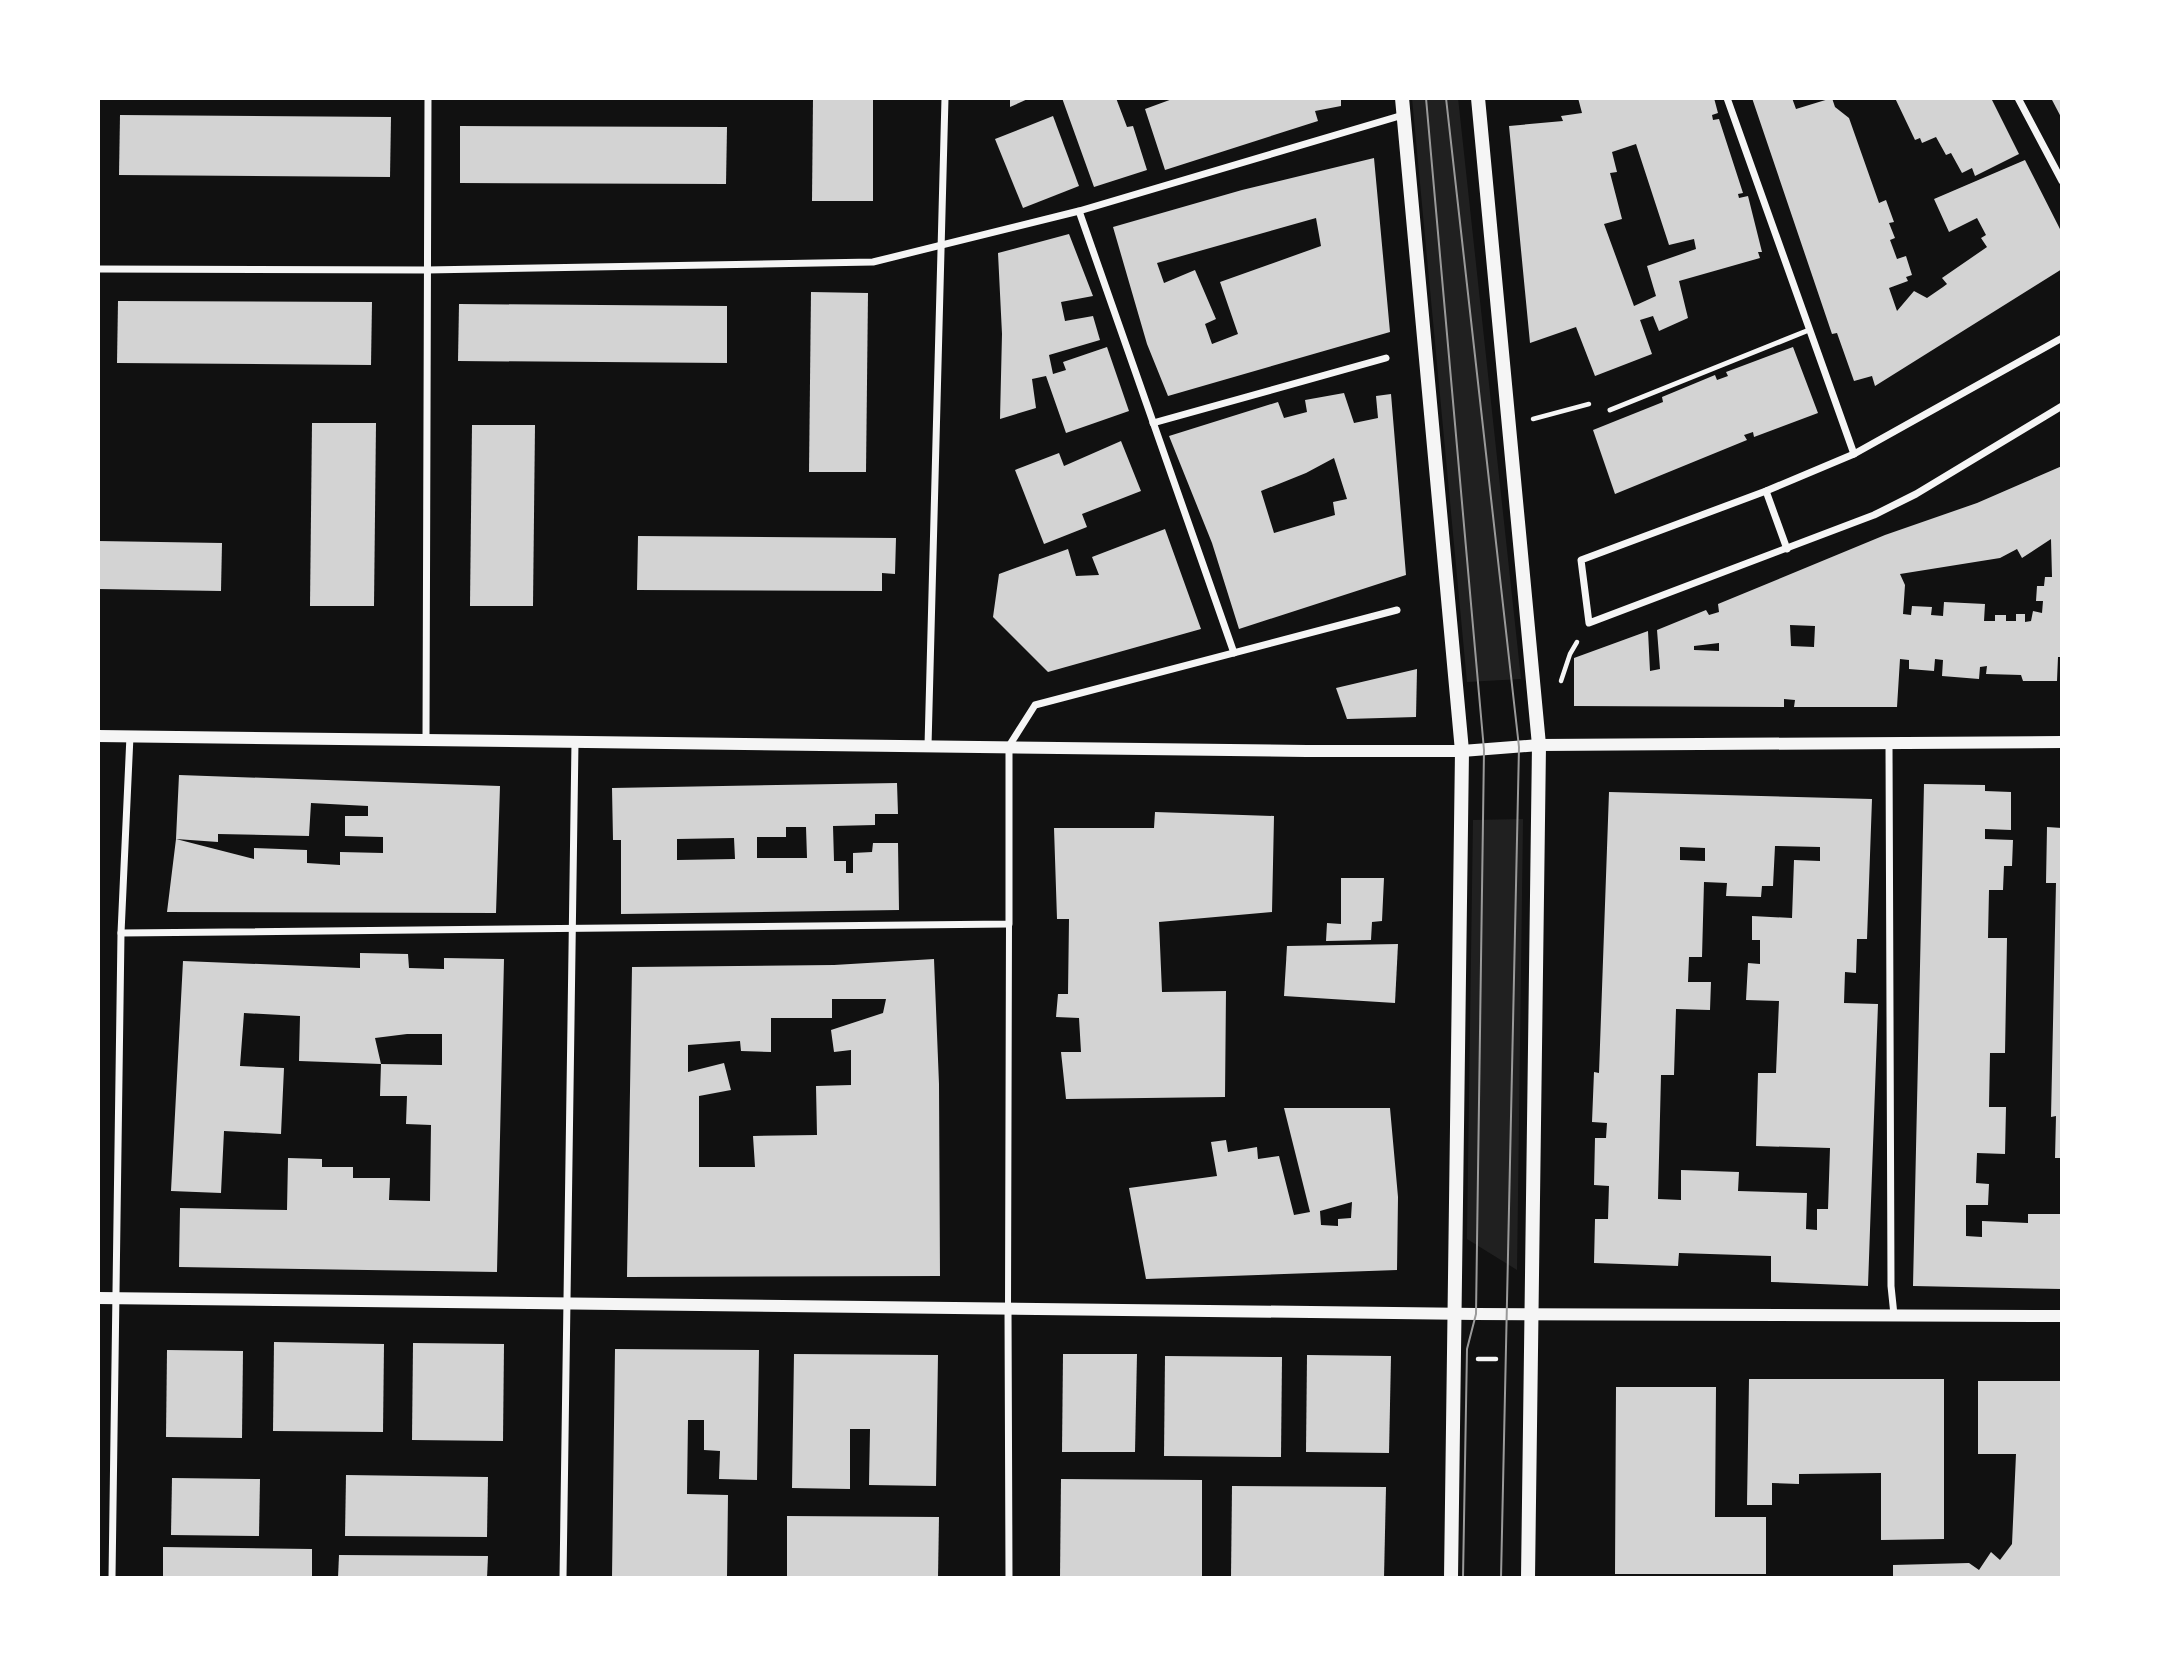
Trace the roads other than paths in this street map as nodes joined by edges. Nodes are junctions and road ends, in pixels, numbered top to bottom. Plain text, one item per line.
1 (428, 98) edge
2 (945, 98) edge
3 (1402, 98) edge
4 (1478, 98) edge
5 (1727, 98) edge
6 (2018, 98) edge
7 (1403, 115) junction
8 (2062, 181) edge
9 (1079, 211) junction
10 (939, 247) junction
11 (98, 269) edge
12 (428, 270) junction
13 (1809, 330) junction
14 (2062, 338) edge
15 (1386, 358) dead end
16 (2062, 406) edge
17 (1609, 410) road end
18 (1153, 423) junction
19 (1854, 454) junction
20 (1766, 491) junction
21 (1787, 549) junction
22 (1397, 610) dead end
23 (1234, 653) junction
24 (98, 736) edge
25 (130, 736) junction
26 (426, 739) junction
27 (575, 741) junction
28 (1889, 743) junction
29 (2062, 743) edge
30 (1539, 745) junction
31 (928, 746) junction
32 (1009, 746) junction
33 (1462, 751) junction
34 (1009, 924) junction
35 (572, 929) junction
36 (121, 933) junction
37 (98, 1298) edge
38 (117, 1298) junction
39 (565, 1303) junction
40 (1008, 1307) junction
41 (1455, 1311) junction
42 (1532, 1312) junction
43 (1894, 1315) junction
44 (2062, 1316) edge
45 (112, 1578) edge
46 (563, 1578) edge
47 (1009, 1578) edge
48 (1451, 1578) edge
49 (1528, 1578) edge

1 - 12 street
2 - 10 street
3 - 7 main road
4 - 30 main road
5 - 13 street
6 - 8 street
7 - 9 street
7 - 33 main road
9 - 10 street
9 - 18 street
10 - 12 street
10 - 31 street
11 - 12 street
12 - 26 street
13 - 17 lane
13 - 19 street
14 - 19 street
15 - 18 street
16 - 21 street
18 - 23 street
19 - 20 street
20 - 21 street
20 - 21 street
22 - 23 street
23 - 32 street
24 - 25 street
25 - 26 street
25 - 36 street
26 - 27 street
27 - 31 street
27 - 35 street
28 - 29 street
28 - 30 street
28 - 43 street
30 - 33 street
30 - 42 main road
31 - 32 street
32 - 33 street
32 - 34 street
33 - 41 main road
34 - 35 street
34 - 40 street
35 - 36 street
35 - 39 street
36 - 38 street
37 - 38 street
38 - 39 street
38 - 45 street
39 - 40 street
39 - 46 street
40 - 41 street
40 - 47 street
41 - 42 street
41 - 48 main road
42 - 43 street
42 - 49 main road
43 - 44 street

